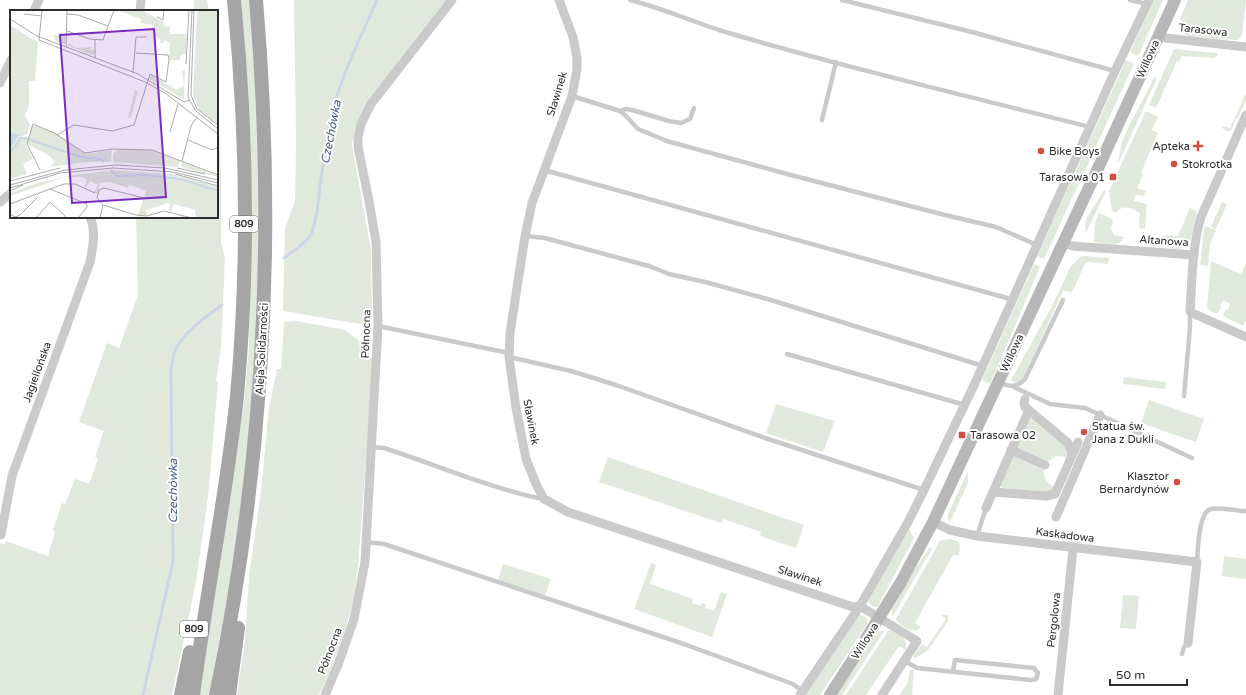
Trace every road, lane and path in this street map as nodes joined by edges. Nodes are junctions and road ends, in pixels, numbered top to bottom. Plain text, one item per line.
1 (39, 0) edge
2 (141, 0) edge
3 (234, 0) edge
4 (256, 0) edge
5 (265, 0) edge
6 (452, 0) edge
7 (559, 0) edge
8 (630, 0) edge
9 (842, 0) edge
10 (1130, 0) edge
11 (1175, 0) edge
12 (1148, 2) edge
13 (34, 10) edge
14 (140, 10) edge
15 (1158, 35) junction
16 (260, 47) junction
17 (1246, 47) edge
18 (10, 62) edge
19 (836, 62) junction
20 (1115, 71) junction
21 (0, 83) edge
22 (572, 96) junction
23 (694, 108) dead end
24 (620, 111) junction
25 (1246, 115) edge
26 (822, 120) dead end
27 (1090, 127) junction
28 (544, 170) junction
29 (10, 194) edge
30 (0, 202) edge
31 (90, 218) edge
32 (526, 236) junction
33 (1063, 243) junction
34 (1037, 245) junction
35 (1194, 255) junction
36 (1063, 300) dead end
37 (1012, 301) junction
38 (1190, 312) junction
39 (378, 326) junction
40 (1246, 337) edge
41 (787, 354) dead end
42 (509, 355) junction
43 (983, 366) junction
44 (998, 382) junction
45 (1014, 387) junction
46 (1184, 396) dead end
47 (1025, 398) dead end
48 (965, 405) junction
49 (1029, 410) junction
50 (1100, 415) junction
51 (1055, 432) junction
52 (1082, 444) junction
53 (371, 447) junction
54 (1011, 450) junction
55 (1072, 456) junction
56 (1192, 458) dead end
57 (1045, 465) dead end
58 (924, 490) junction
59 (993, 492) junction
60 (544, 500) junction
61 (986, 508) joint
62 (1246, 512) edge
63 (1056, 517) dead end
64 (933, 522) junction
65 (1, 535) dead end
66 (976, 536) junction
67 (366, 542) junction
68 (1073, 548) junction
69 (240, 562) junction
70 (1197, 562) junction
71 (212, 565) junction
72 (860, 606) junction
73 (880, 618) junction
74 (1188, 643) joint
75 (1182, 654) dead end
76 (904, 661) junction
77 (953, 671) junction
78 (801, 693) edge
79 (182, 695) edge
80 (193, 695) edge
81 (216, 695) edge
82 (229, 695) edge
83 (325, 695) edge
84 (830, 695) edge
85 (882, 695) edge
86 (1058, 695) edge

1 - 13 street
2 - 14 street
3 - 71 main road, Aleja Solidarności / 809
4 - 16 main road, Aleja Solidarności
5 - 16 main road
6 - 39 street, Północna
7 - 22 street, Sławinek
8 - 19 lane
9 - 20 lane
10 - 12 lane
11 - 15 street, Willowa
12 - 20 street
15 - 17 street, Tarasowa
15 - 33 street, Willowa
16 - 69 main road, Aleja Solidarności / 809
18 - 21 street
19 - 26 lane
19 - 27 lane
20 - 27 street
22 - 24 lane
22 - 28 street, Sławinek
23 - 24 lane
24 - 34 lane
25 - 35 street
27 - 34 street
28 - 32 street, Sławinek
28 - 37 lane
29 - 30 street
31 - 65 street, Jagiellońska
32 - 42 street, Sławinek
32 - 43 lane
33 - 35 street, Altanowa
33 - 44 street, Willowa
34 - 37 street
35 - 38 street, Altanowa
36 - 45 lane
37 - 43 street
38 - 40 street
38 - 46 lane
39 - 42 lane
39 - 53 street, Północna
41 - 48 lane
42 - 58 lane
42 - 60 street, Sławinek
43 - 48 street
44 - 45 lane
44 - 64 street, Willowa
45 - 50 lane
47 - 49 street
48 - 58 street
49 - 51 street
49 - 54 street
50 - 52 street
50 - 56 lane
51 - 52 street
51 - 55 street
52 - 55 street
52 - 63 street
53 - 60 lane
53 - 67 street, Północna
54 - 57 street
54 - 59 street
55 - 59 street
58 - 72 street
59 - 61 street
60 - 72 street, Sławinek
61 - 66 lane
62 - 70 lane
64 - 66 street, Kaskadowa
64 - 73 street, Willowa
66 - 68 street, Kaskadowa
67 - 78 lane
67 - 83 street, Północna
68 - 70 street, Kaskadowa
68 - 86 street, Pergolowa
69 - 81 main road, Aleja Solidarności
69 - 82 main road, 809
70 - 74 street
71 - 79 main road, 809
71 - 80 main road, Aleja Solidarności
72 - 73 street, Sławinek
72 - 78 street
73 - 76 street, Sławinek
73 - 84 street, Willowa
74 - 75 lane
76 - 77 lane
76 - 85 street
77 - 77 lane

